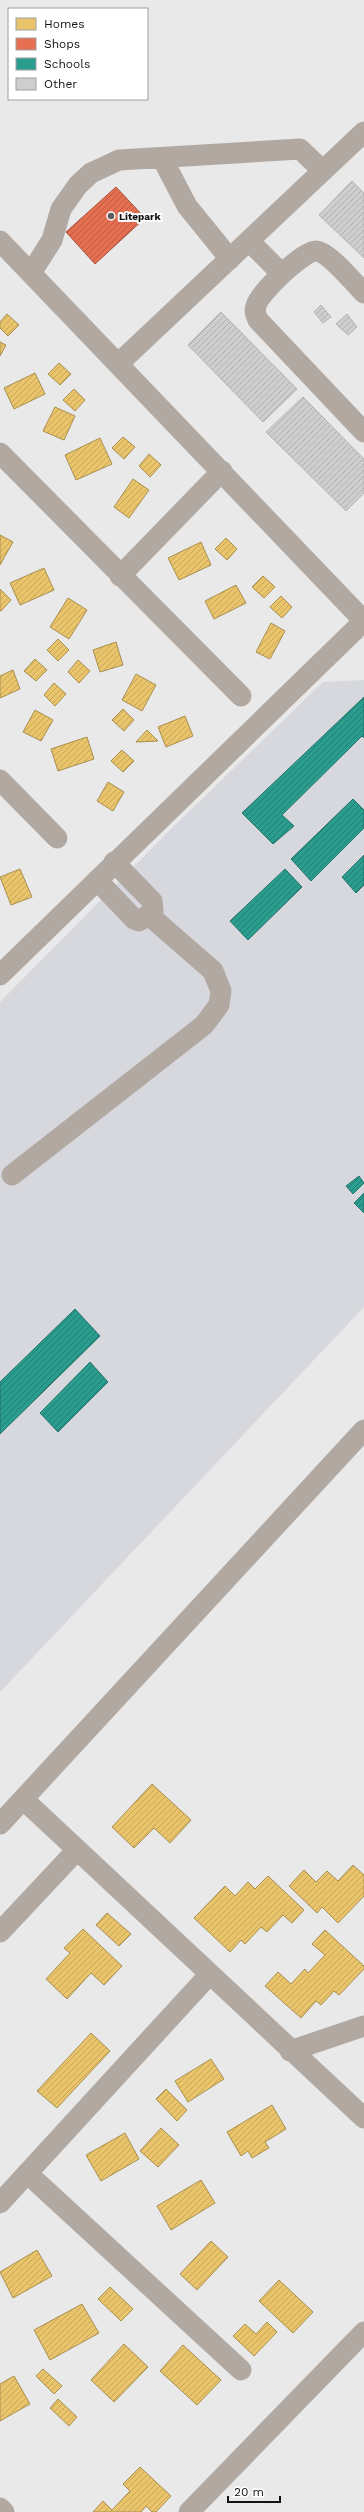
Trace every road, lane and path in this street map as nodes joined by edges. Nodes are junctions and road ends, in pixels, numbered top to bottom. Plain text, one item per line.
1 (363, 136) edge
2 (162, 158) junction
3 (322, 171) junction
4 (0, 241) edge
5 (248, 241) junction
6 (230, 259) junction
7 (31, 273) junction
8 (282, 274) junction
9 (364, 293) edge
10 (118, 364) junction
11 (364, 432) edge
12 (0, 453) edge
13 (222, 471) junction
14 (120, 576) junction
15 (364, 621) edge
16 (240, 696) dead end
17 (0, 780) edge
18 (57, 838) dead end
19 (114, 862) junction
20 (97, 880) junction
21 (150, 916) junction
22 (0, 975) edge
23 (12, 1175) dead end
24 (364, 1430) edge
25 (23, 1799) junction
26 (0, 1824) edge
27 (77, 1850) junction
28 (0, 1932) edge
29 (209, 1975) junction
30 (364, 2026) edge
31 (290, 2051) junction
32 (364, 2118) edge
33 (27, 2173) junction
34 (0, 2203) edge
35 (364, 2332) edge
36 (241, 2370) dead end
37 (0, 2508) edge
38 (4, 2512) edge
39 (189, 2512) edge

1 - 3 street
2 - 3 street
2 - 6 street
2 - 7 street
3 - 5 street
4 - 7 street
5 - 6 street
5 - 8 street
6 - 10 street
7 - 10 street
8 - 9 street
8 - 11 street
10 - 13 street
12 - 14 street
13 - 14 street
13 - 15 street
14 - 16 street
15 - 19 street
17 - 18 street
19 - 20 street
19 - 21 street
20 - 21 street
20 - 22 street
21 - 23 street
24 - 25 street
25 - 26 street
25 - 27 street
27 - 28 street
27 - 29 street
29 - 31 street
29 - 33 street
30 - 31 street
31 - 32 street
33 - 34 street
33 - 36 street
35 - 39 street
37 - 38 street

